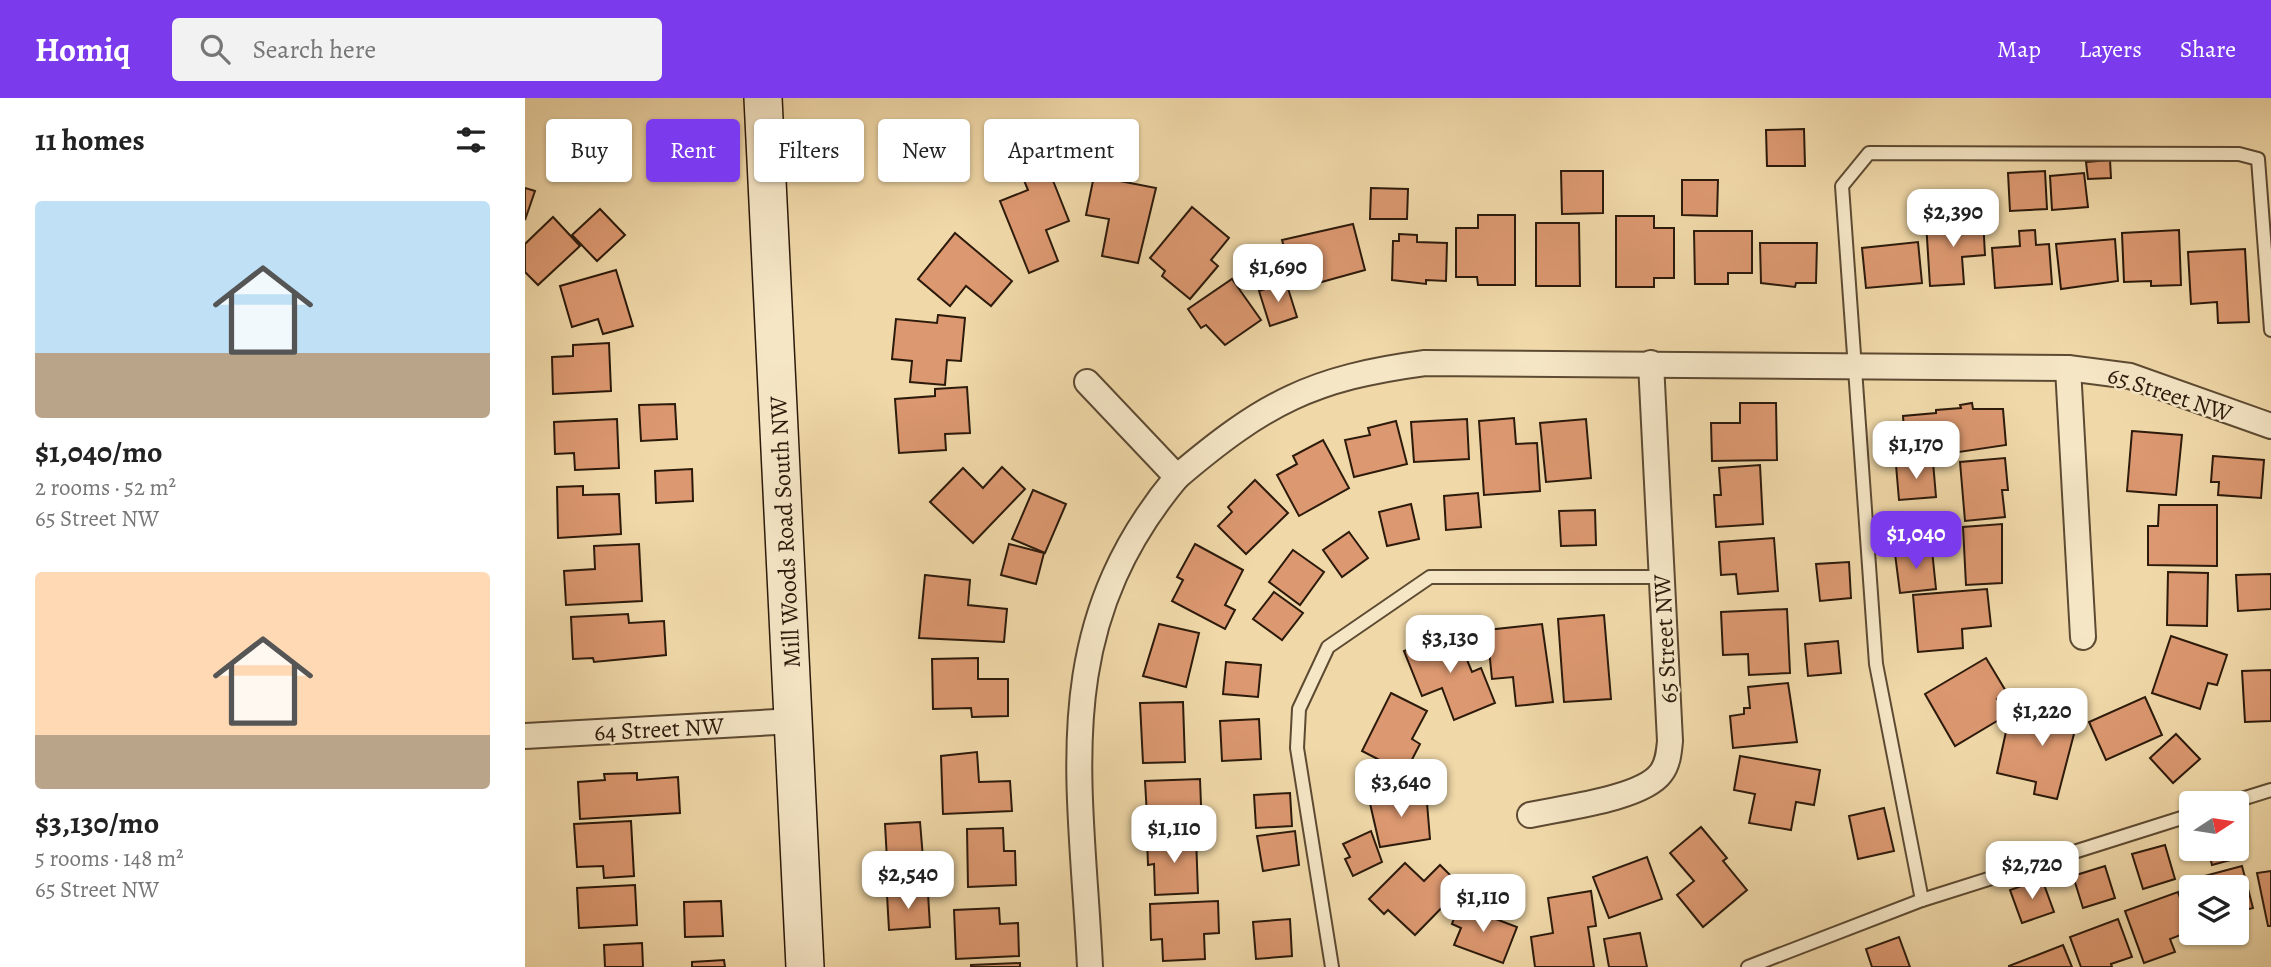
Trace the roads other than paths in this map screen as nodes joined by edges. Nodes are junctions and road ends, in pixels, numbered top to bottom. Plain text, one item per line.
1 (763, 98) edge
2 (2271, 330) edge
3 (1651, 363) junction
4 (1855, 366) junction
5 (2068, 368) junction
6 (1087, 382) dead end
7 (2271, 426) edge
8 (1177, 477) junction
9 (1661, 577) junction
10 (2083, 637) dead end
11 (794, 721) junction
12 (525, 736) edge
13 (2271, 790) edge
14 (2249, 797) edge
15 (1529, 815) dead end
16 (2179, 819) edge
17 (1922, 900) junction
18 (805, 967) edge
19 (1090, 967) edge
20 (1332, 967) edge
21 (1748, 967) edge

1 - 11 street, Mill Woods Road South NW
2 - 4 lane
3 - 4 street, 65 Street NW
3 - 8 street, 65 Street NW
3 - 9 street, 65 Street NW
4 - 5 street, 65 Street NW
4 - 17 lane
5 - 7 street, 65 Street NW
5 - 10 street, 65 Street NW
6 - 8 street
8 - 19 street, 65 Street NW
9 - 15 street, 65 Street NW
9 - 20 lane
11 - 12 street, 64 Street NW
11 - 18 street, Mill Woods Road South NW
13 - 14 lane
16 - 17 lane
17 - 21 lane

